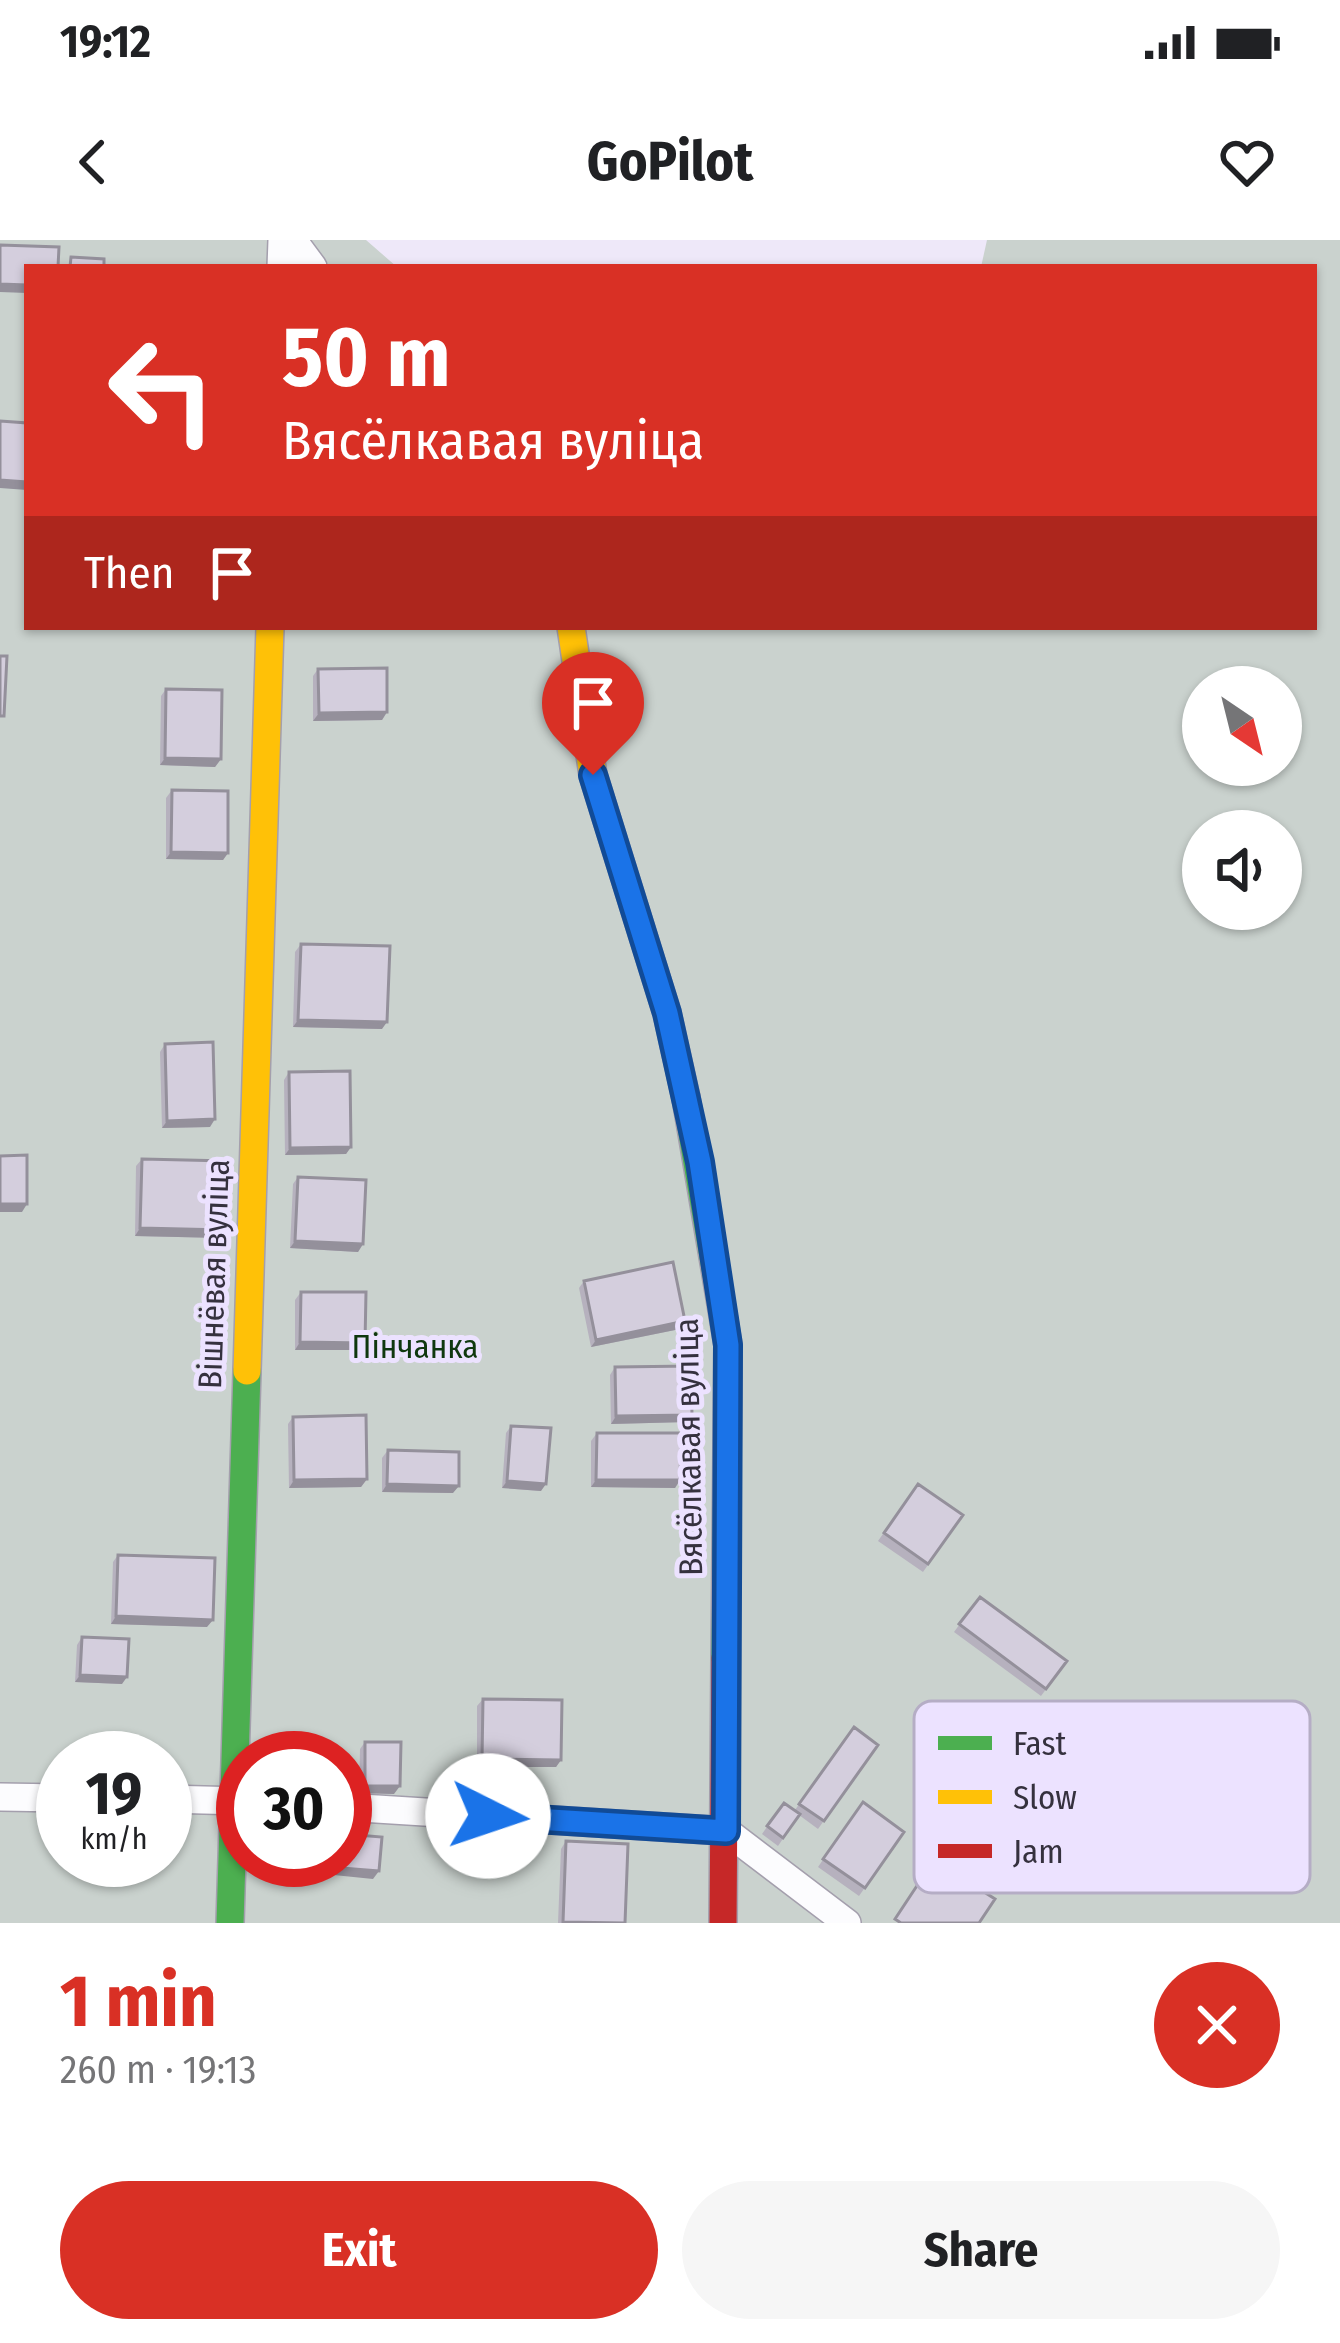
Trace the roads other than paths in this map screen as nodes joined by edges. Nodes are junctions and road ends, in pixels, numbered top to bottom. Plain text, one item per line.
1 (270, 630) edge
2 (571, 630) edge
3 (240, 1731) edge
4 (0, 1797) edge
5 (36, 1798) edge
6 (372, 1809) edge
7 (726, 1831) junction
8 (232, 1887) edge
9 (230, 1923) edge
10 (723, 1923) edge
11 (847, 1923) edge

1 - 3 street, Вішнёвая вуліца
2 - 7 street, Вясёлкавая вуліца
4 - 5 street
6 - 7 street
7 - 10 street, Вясёлкавая вуліца
7 - 11 street
8 - 9 street, Вішнёвая вуліца

